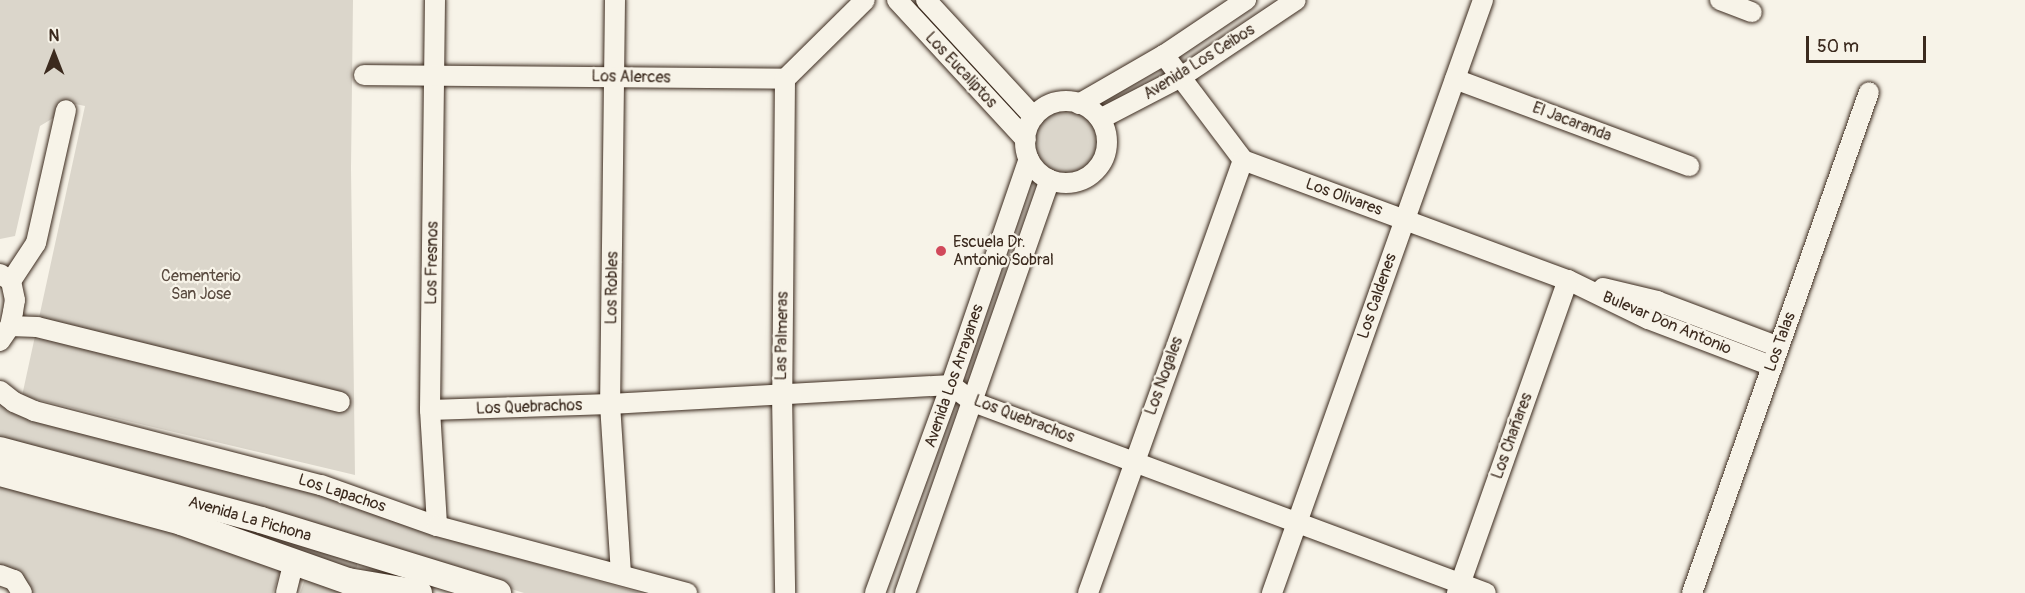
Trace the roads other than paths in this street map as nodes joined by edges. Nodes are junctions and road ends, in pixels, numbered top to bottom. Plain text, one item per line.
1 (435, 0) edge
2 (615, 0) edge
3 (865, 0) edge
4 (897, 0) edge
5 (1246, 0) edge
6 (1296, 0) edge
7 (1483, 0) edge
8 (1720, 0) edge
9 (930, 1) edge
10 (1752, 12) dead end
11 (1164, 55) junction
12 (364, 75) dead end
13 (435, 75) junction
14 (615, 76) junction
15 (1180, 77) junction
16 (785, 79) junction
17 (1455, 79) junction
18 (1869, 92) dead end
19 (1079, 104) junction
20 (66, 110) dead end
21 (1034, 117) junction
22 (1100, 119) junction
23 (1027, 149) junction
24 (1243, 160) junction
25 (1689, 166) dead end
26 (1050, 180) junction
27 (1404, 219) junction
28 (5, 277) edge
29 (1568, 280) junction
30 (5, 333) edge
31 (1779, 347) junction
32 (1772, 366) junction
33 (951, 385) junction
34 (0, 391) edge
35 (782, 393) junction
36 (340, 402) dead end
37 (973, 402) junction
38 (610, 404) junction
39 (430, 410) junction
40 (0, 450) edge
41 (1133, 461) junction
42 (0, 473) edge
43 (261, 520) junction
44 (1298, 522) junction
45 (437, 526) junction
46 (252, 549) junction
47 (359, 551) junction
48 (294, 562) junction
49 (0, 575) edge
50 (621, 575) junction
51 (348, 581) junction
52 (1458, 588) edge
53 (21, 590) edge
54 (286, 593) edge
55 (419, 593) edge
56 (498, 593) edge
57 (687, 593) edge
58 (785, 593) edge
59 (875, 593) edge
60 (905, 593) edge
61 (1088, 593) edge
62 (1272, 593) edge
63 (1486, 593) edge
64 (1692, 593) edge

1 - 13 street, Los Fresnos
2 - 14 street, Los Robles
3 - 16 street
4 - 23 street, Los Eucaliptos
5 - 11 street, Avenida Los Ceibos
6 - 15 street, Avenida Los Ceibos
7 - 17 street, Los Caldenes
8 - 10 street
9 - 21 street, Los Eucaliptos
11 - 15 street
11 - 19 street, Avenida Los Ceibos
12 - 13 street, Los Alerces
13 - 14 street, Los Alerces
13 - 39 street, Los Fresnos
14 - 16 street, Los Alerces
14 - 38 street, Los Robles
15 - 22 street, Avenida Los Ceibos
15 - 24 street
16 - 35 street, Las Palmeras
17 - 25 street, El Jacaranda
17 - 27 street, Los Caldenes
18 - 31 street, Los Talas
19 - 21 street
19 - 22 street
20 - 28 street
21 - 23 street
22 - 26 street
23 - 26 street
23 - 33 street, Avenida Los Arrayanes
24 - 27 street, Los Olivares
24 - 41 street, Los Nogales
26 - 37 street, Avenida Los Arrayanes
27 - 29 street, Los Olivares
27 - 44 street, Los Caldenes
28 - 30 street
29 - 31 street, Bulevar Don Antonio
29 - 32 street, Bulevar Don Antonio
29 - 52 street, Los Chañares
30 - 36 street
31 - 32 street, Los Talas
32 - 64 street, Los Talas
33 - 35 street, Los Quebrachos
33 - 37 street, Los Quebrachos
33 - 59 street, Avenida Los Arrayanes
34 - 45 street, Los Lapachos
35 - 38 street, Los Quebrachos
35 - 58 street, Las Palmeras
37 - 41 street, Los Quebrachos
37 - 60 street, Avenida Los Arrayanes
38 - 39 street, Los Quebrachos
38 - 50 street, Los Robles
39 - 45 street, Los Fresnos
40 - 43 main road, Avenida La Pichona
41 - 44 street, Los Quebrachos
41 - 61 street, Los Nogales
42 - 46 main road, Avenida La Pichona
43 - 46 street
43 - 47 main road, Avenida La Pichona
44 - 52 street, Los Quebrachos
44 - 62 street, Los Caldenes
45 - 50 street, Los Lapachos
46 - 48 main road, Avenida La Pichona
47 - 51 street
47 - 56 main road, Avenida La Pichona
48 - 51 main road, Avenida La Pichona
48 - 54 street
49 - 53 street
50 - 57 street, Los Lapachos
51 - 55 main road, Avenida La Pichona
52 - 63 street, Los Quebrachos

